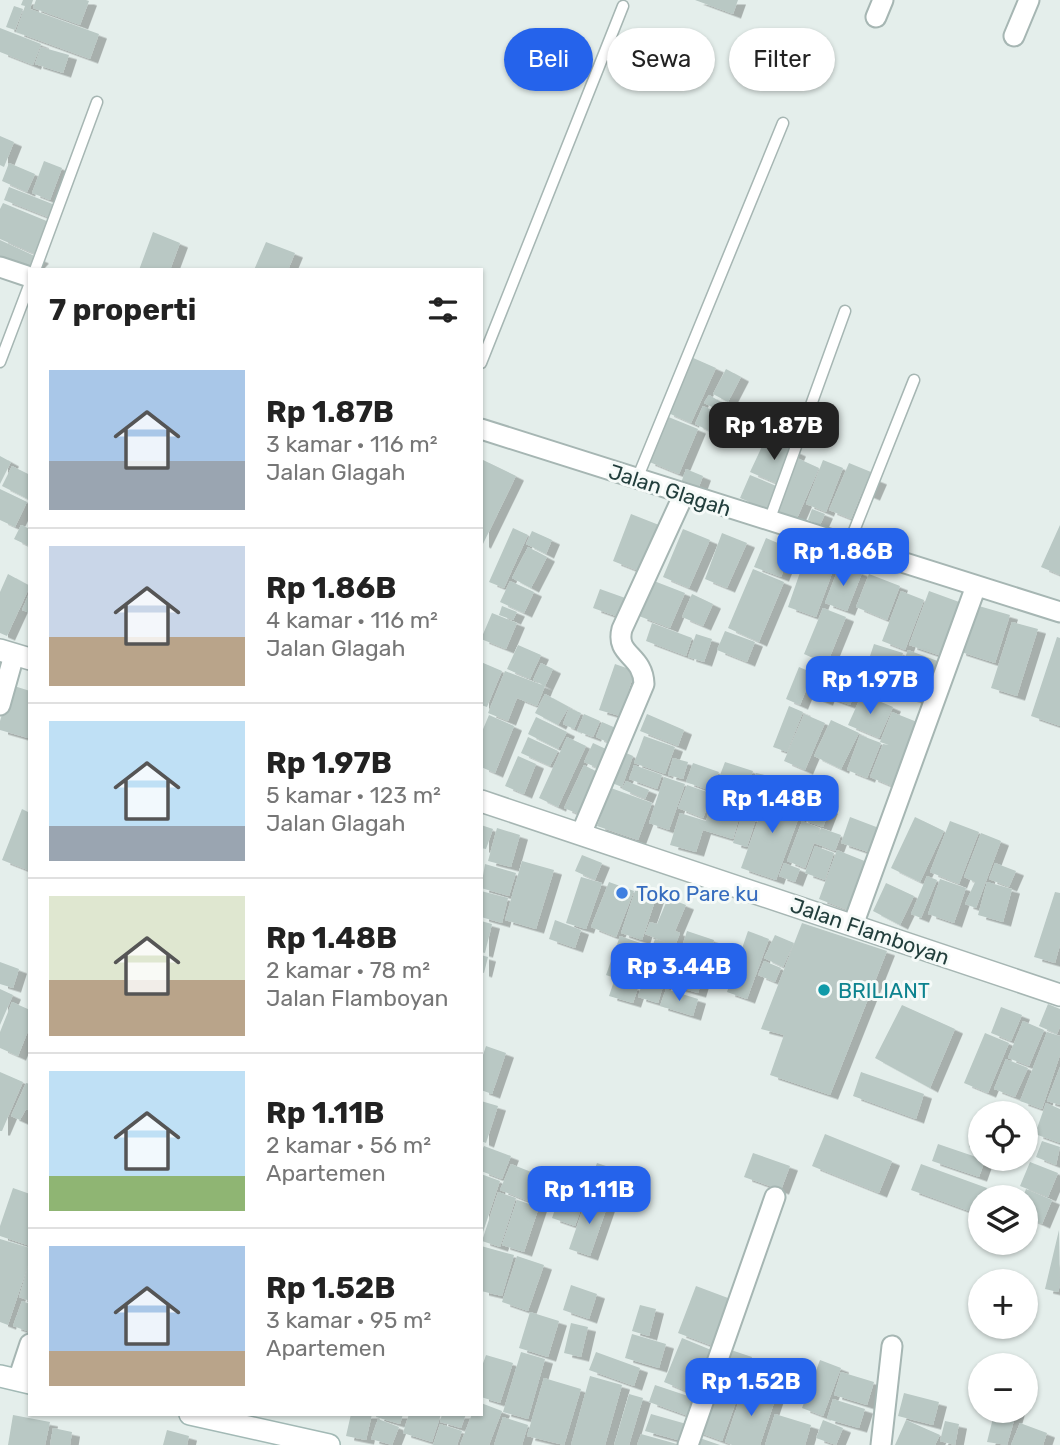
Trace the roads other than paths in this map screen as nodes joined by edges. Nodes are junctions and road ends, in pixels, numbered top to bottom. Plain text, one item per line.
1 (1029, 0) edge
2 (623, 6) dead end
3 (1014, 36) dead end
4 (97, 102) dead end
5 (783, 123) dead end
6 (0, 267) edge
7 (36, 268) edge
8 (28, 276) edge
9 (28, 288) edge
10 (845, 310) dead end
11 (483, 358) edge
12 (0, 362) edge
13 (914, 380) dead end
14 (483, 430) edge
15 (637, 479) junction
16 (684, 494) junction
17 (769, 520) junction
18 (848, 546) junction
19 (976, 586) junction
20 (1060, 612) edge
21 (15, 655) edge
22 (0, 705) edge
23 (483, 802) edge
24 (582, 834) junction
25 (853, 925) junction
26 (1060, 995) edge
27 (775, 1197) dead end
28 (892, 1346) dead end
29 (28, 1349) edge
30 (16, 1380) edge
31 (199, 1416) edge
32 (329, 1445) edge
33 (688, 1445) edge
34 (881, 1445) edge

1 - 3 street
2 - 11 lane
4 - 7 lane
5 - 15 lane
6 - 8 street
9 - 12 lane
10 - 17 lane
13 - 18 lane
14 - 15 street, Jalan Glagah
15 - 16 street, Jalan Glagah
16 - 17 street, Jalan Glagah
16 - 24 street
17 - 18 street, Jalan Glagah
18 - 19 street, Jalan Glagah
19 - 20 street, Jalan Glagah
19 - 25 street
21 - 22 street
23 - 24 street, Jalan Flamboyan
24 - 25 street, Jalan Flamboyan
25 - 26 street, Jalan Flamboyan
27 - 33 street
28 - 34 street
29 - 30 street
31 - 32 street

